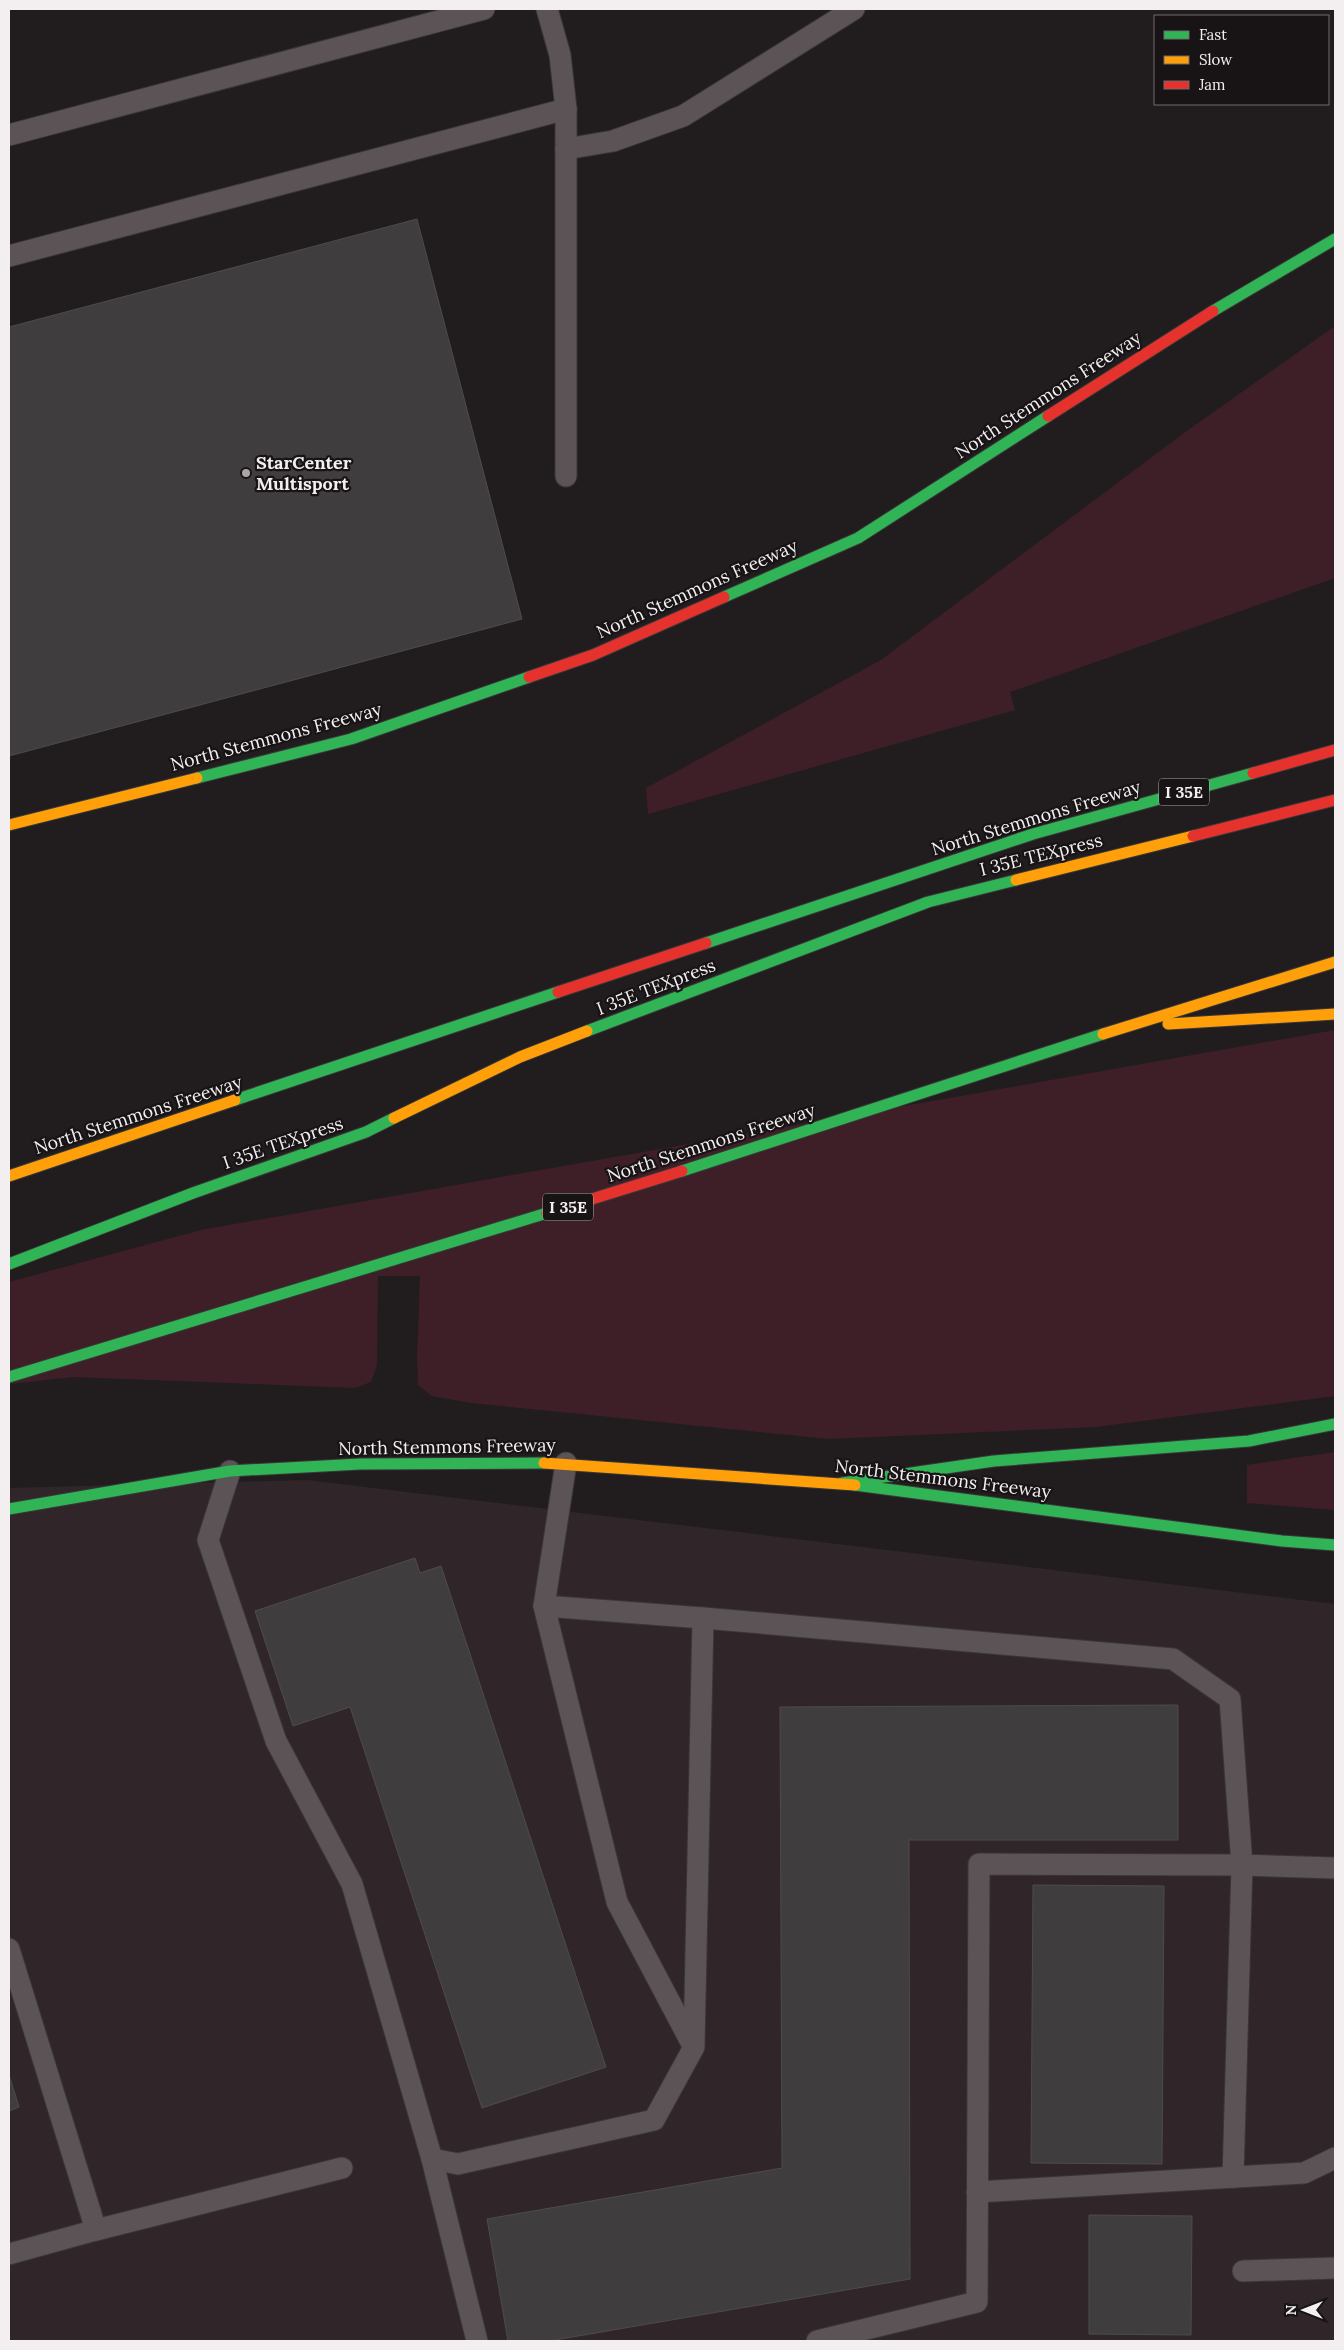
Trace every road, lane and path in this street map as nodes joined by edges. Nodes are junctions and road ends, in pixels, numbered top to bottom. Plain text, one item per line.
1 (484, 9) edge
2 (547, 9) edge
3 (854, 9) edge
4 (566, 109) junction
5 (9, 135) edge
6 (566, 149) junction
7 (1335, 239) edge
8 (9, 256) edge
9 (566, 476) dead end
10 (1335, 750) edge
11 (1335, 800) edge
12 (9, 825) edge
13 (1335, 962) edge
14 (1335, 1014) edge
15 (1124, 1027) junction
16 (9, 1176) edge
17 (9, 1264) edge
18 (9, 1377) edge
19 (1335, 1424) edge
20 (566, 1463) junction
21 (230, 1471) junction
22 (842, 1483) junction
23 (9, 1509) edge
24 (1335, 1545) edge
25 (544, 1606) junction
26 (702, 1618) junction
27 (1242, 1865) junction
28 (1335, 1868) edge
29 (9, 1948) edge
30 (694, 2047) junction
31 (1335, 2158) edge
32 (432, 2159) junction
33 (342, 2168) dead end
34 (1233, 2177) junction
35 (977, 2192) junction
36 (96, 2230) junction
37 (9, 2254) edge
38 (1335, 2268) edge
39 (1243, 2271) dead end
40 (477, 2341) edge
41 (817, 2341) edge

1 - 5 lane
2 - 4 lane
3 - 6 lane
4 - 6 lane
4 - 8 lane
6 - 9 lane
7 - 12 main road, North Stemmons Freeway
10 - 16 main road, North Stemmons Freeway / I 35E
11 - 17 main road, I 35E TEXpress
13 - 15 main road, North Stemmons Freeway / I 35E
14 - 15 main road
15 - 18 main road, North Stemmons Freeway / I 35E
19 - 22 main road
20 - 21 main road, North Stemmons Freeway
20 - 22 main road, North Stemmons Freeway
20 - 25 lane
21 - 23 main road, North Stemmons Freeway
21 - 32 lane
22 - 24 main road, North Stemmons Freeway
25 - 26 lane
25 - 30 lane
26 - 27 lane
26 - 30 lane
27 - 28 lane
27 - 34 lane
27 - 35 lane
29 - 36 lane
30 - 32 lane
31 - 34 lane
32 - 40 lane
33 - 36 lane
34 - 35 lane
35 - 41 lane
36 - 37 lane
38 - 39 lane

